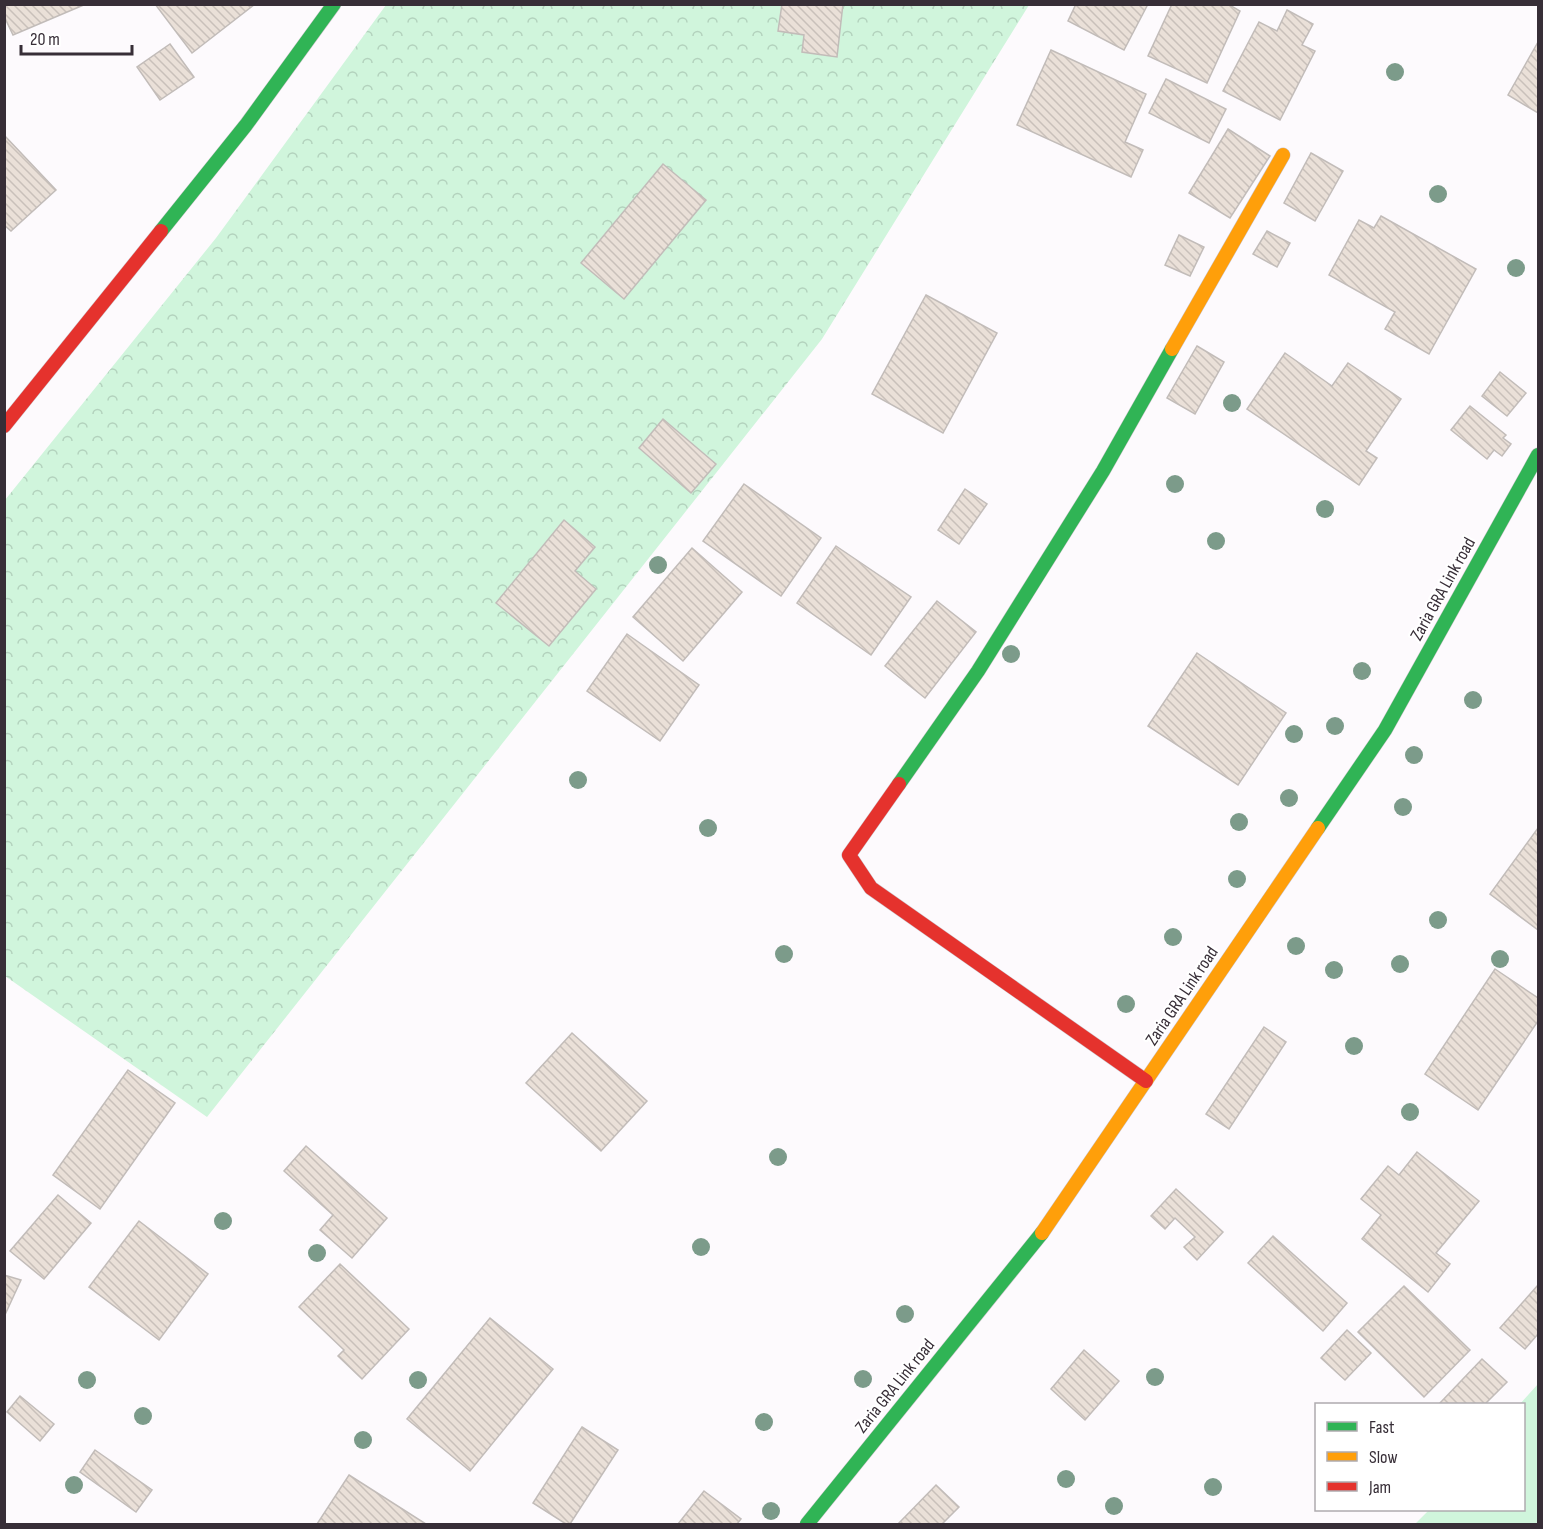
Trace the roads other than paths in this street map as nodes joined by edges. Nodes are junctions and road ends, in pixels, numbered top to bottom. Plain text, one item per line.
1 (334, 4) edge
2 (1283, 155) dead end
3 (4, 426) edge
4 (1539, 455) edge
5 (1146, 1081) junction
6 (807, 1524) edge

1 - 3 street
2 - 5 street
4 - 5 street, Zaria GRA Link road
5 - 6 street, Zaria GRA Link road

